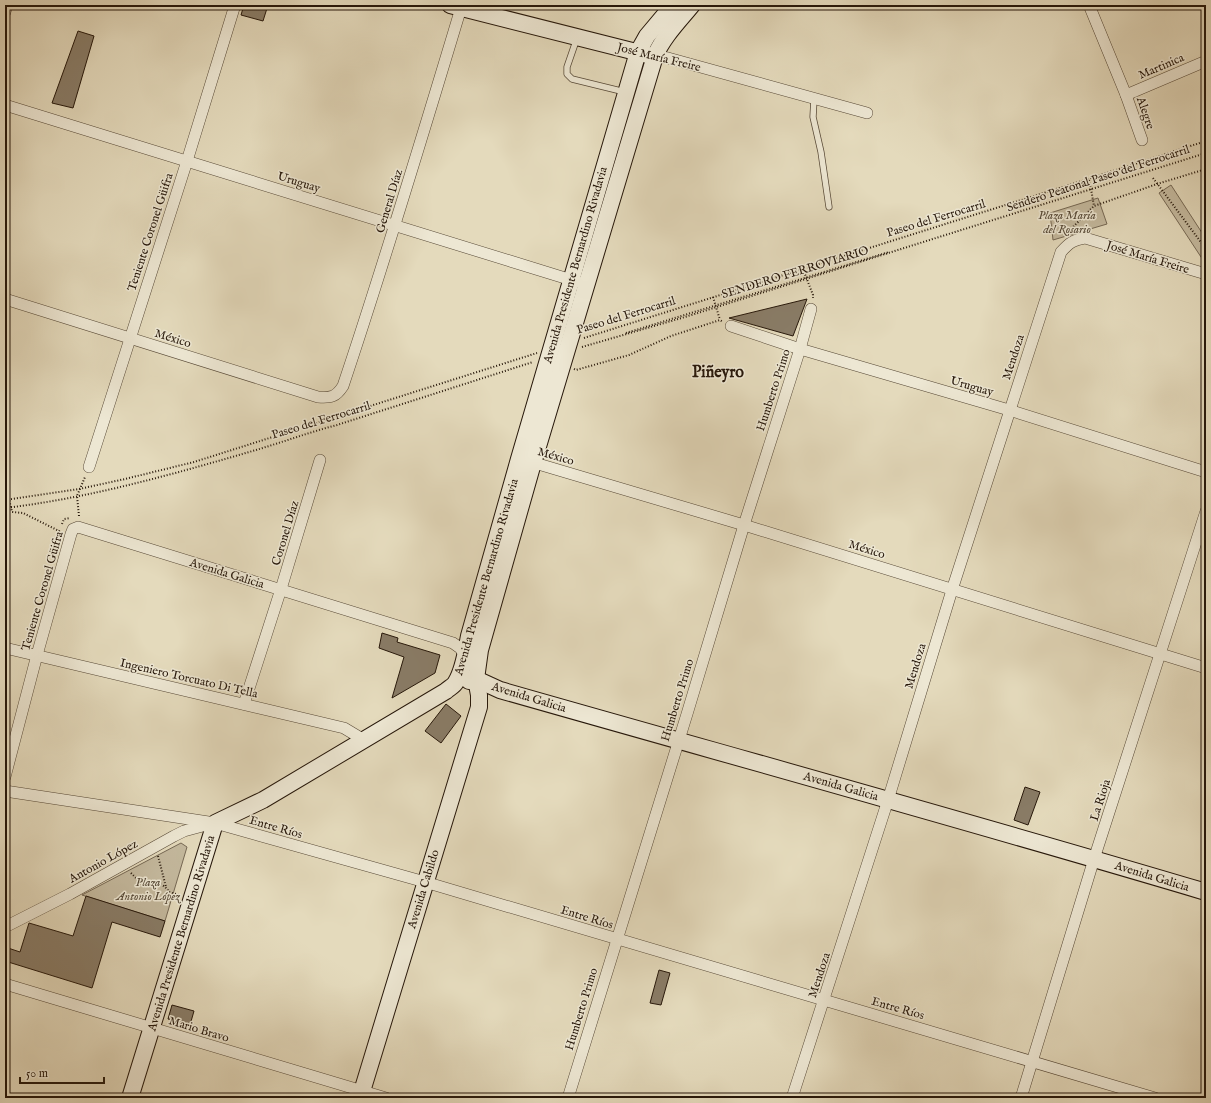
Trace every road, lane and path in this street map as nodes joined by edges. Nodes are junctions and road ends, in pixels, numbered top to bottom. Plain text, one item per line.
1 (7, 5) edge
2 (234, 5) edge
3 (673, 5) edge
4 (692, 5) edge
5 (1089, 5) edge
6 (455, 6) edge
7 (5, 12) edge
8 (577, 37) junction
9 (638, 52) junction
10 (655, 56) junction
11 (1206, 61) edge
12 (626, 92) junction
13 (1126, 95) junction
14 (814, 99) junction
15 (5, 104) edge
16 (867, 113) dead end
17 (1142, 140) dead end
18 (1206, 141) edge
19 (1206, 154) edge
20 (187, 161) junction
21 (1206, 169) edge
22 (1153, 178) dead end
23 (1088, 179) junction
24 (1157, 184) junction
25 (1091, 190) junction
26 (829, 206) dead end
27 (1094, 206) junction
28 (395, 225) junction
29 (1066, 246) junction
30 (1206, 249) edge
31 (803, 269) junction
32 (1206, 274) edge
33 (807, 279) junction
34 (579, 282) junction
35 (713, 297) junction
36 (5, 299) edge
37 (716, 308) junction
38 (811, 309) joint
39 (720, 320) junction
40 (731, 326) joint
41 (130, 338) junction
42 (800, 349) junction
43 (563, 352) junction
44 (333, 397) joint
45 (1009, 410) junction
46 (320, 460) dead end
47 (526, 461) junction
48 (89, 467) joint
49 (1206, 472) edge
50 (79, 489) junction
51 (77, 496) junction
52 (5, 498) edge
53 (9, 499) junction
54 (11, 507) junction
55 (5, 508) edge
56 (1206, 511) edge
57 (72, 517) dead end
58 (85, 518) dead end
59 (744, 525) junction
60 (74, 529) joint
61 (281, 590) junction
62 (952, 590) junction
63 (5, 648) edge
64 (1160, 654) junction
65 (37, 655) junction
66 (466, 656) junction
67 (1206, 668) edge
68 (476, 679) junction
69 (455, 683) junction
70 (244, 704) junction
71 (364, 740) junction
72 (678, 740) junction
73 (5, 777) edge
74 (5, 791) edge
75 (888, 800) junction
76 (215, 823) junction
77 (156, 846) junction
78 (1094, 859) junction
79 (125, 863) junction
80 (425, 882) junction
81 (167, 888) junction
82 (1206, 892) edge
83 (192, 899) junction
84 (5, 927) edge
85 (616, 939) junction
86 (5, 984) edge
87 (824, 1000) junction
88 (152, 1029) junction
89 (1033, 1061) junction
90 (361, 1094) edge
91 (130, 1098) edge
92 (386, 1098) edge
93 (568, 1098) edge
94 (792, 1098) edge
95 (1021, 1098) edge
96 (1155, 1098) edge

1 - 7 street
2 - 20 street, Teniente Coronel Güifra
3 - 9 main road, Avenida Presidente Bernardino Rivadavia
4 - 10 main road, Avenida Presidente Bernardino Rivadavia
5 - 13 street, Alegre
6 - 8 main road, José María Freire
6 - 28 street, General Díaz
8 - 9 main road, José María Freire
8 - 12 lane
9 - 10 main road, José María Freire
9 - 12 main road, Avenida Presidente Bernardino Rivadavia
10 - 14 street, José María Freire
10 - 34 main road, Avenida Presidente Bernardino Rivadavia
11 - 13 street, Martinica
12 - 34 main road, Avenida Presidente Bernardino Rivadavia
13 - 17 street, Alegre
14 - 16 street, José María Freire
14 - 26 lane
15 - 20 street, Uruguay
18 - 23 path, Paseo del Ferrocarril
19 - 25 path, Sendero Peatonal Paseo del Ferrocarril
19 - 43 path, SENDERO FERROVIARIO
20 - 28 street, Uruguay
20 - 41 street, Teniente Coronel Güifra
21 - 24 path
22 - 24 path
23 - 25 path
23 - 31 path, Paseo del Ferrocarril
24 - 27 path
24 - 30 path
25 - 27 path
25 - 33 path, Sendero Peatonal Paseo del Ferrocarril
27 - 29 path
28 - 34 street, Uruguay
28 - 44 street, General Díaz
29 - 32 street, José María Freire
29 - 45 street, Mendoza
31 - 33 path
31 - 35 path, Paseo del Ferrocarril
33 - 37 path, Sendero Peatonal Paseo del Ferrocarril
33 - 38 path
34 - 43 main road, Avenida Presidente Bernardino Rivadavia
35 - 37 path
35 - 43 path, Paseo del Ferrocarril
36 - 41 street, México
37 - 39 path
37 - 43 path, Sendero Peatonal Paseo del Ferrocarril
38 - 42 street, Humberto Primo
39 - 40 path
39 - 43 path
40 - 42 street, Uruguay
41 - 44 street, México
41 - 48 street, Teniente Coronel Güifra
42 - 45 street, Uruguay
42 - 59 street, Humberto Primo
43 - 47 main road, Avenida Presidente Bernardino Rivadavia
43 - 50 path, Sendero Peatonal Paseo del Ferrocarril
43 - 51 path, Paseo del Ferrocarril
45 - 49 street, Uruguay
45 - 62 street, Mendoza
46 - 61 street, Coronel Díaz
47 - 59 street, México
47 - 66 main road, Avenida Presidente Bernardino Rivadavia
47 - 68 main road, Avenida Presidente Bernardino Rivadavia
48 - 50 path
50 - 51 path
50 - 53 path, Sendero Peatonal Paseo del Ferrocarril
51 - 54 path, Paseo del Ferrocarril
51 - 58 path
52 - 53 path
53 - 54 path
54 - 55 path, Paseo del Ferrocarril
54 - 57 path
56 - 64 street, La Rioja
59 - 62 street, México
59 - 72 street, Humberto Primo
60 - 61 street, Avenida Galicia
60 - 65 street, Teniente Coronel Güifra
61 - 66 street, Avenida Galicia
61 - 70 street, Coronel Díaz
62 - 64 street, México
62 - 75 street, Mendoza
63 - 65 street, Ingeniero Torcuato Di Tella
64 - 67 street, México
64 - 78 street, La Rioja
65 - 70 street, Ingeniero Torcuato Di Tella
65 - 73 street, Teniente Coronel Güifra
66 - 68 street, Avenida Galicia
66 - 69 main road, Avenida Presidente Bernardino Rivadavia
68 - 69 main road, Avenida Galicia
68 - 72 main road, Avenida Galicia
68 - 80 main road, Avenida Cabildo
69 - 71 main road, Avenida Presidente Bernardino Rivadavia
70 - 71 street, Ingeniero Torcuato Di Tella
71 - 76 main road, Avenida Presidente Bernardino Rivadavia
72 - 75 main road, Avenida Galicia
72 - 85 street, Humberto Primo
74 - 76 street, Entre Ríos
75 - 78 main road, Avenida Galicia
75 - 87 street, Mendoza
76 - 77 street, Antonio López
76 - 80 street, Entre Ríos
76 - 83 main road, Avenida Presidente Bernardino Rivadavia
77 - 79 street, Antonio López
77 - 81 path
78 - 82 main road, Avenida Galicia
78 - 89 street, La Rioja
79 - 81 path
79 - 84 street, Antonio López
80 - 85 street, Entre Ríos
80 - 90 main road, Avenida Cabildo
81 - 83 path
83 - 88 main road, Avenida Presidente Bernardino Rivadavia
85 - 87 street, Entre Ríos
85 - 93 street, Humberto Primo
86 - 88 street, Mario Bravo
87 - 89 street, Entre Ríos
87 - 94 street, Mendoza
88 - 90 street, Mario Bravo
88 - 91 main road, Avenida Presidente Bernardino Rivadavia
89 - 95 street, La Rioja
89 - 96 street, Entre Ríos
90 - 92 street, Mario Bravo

